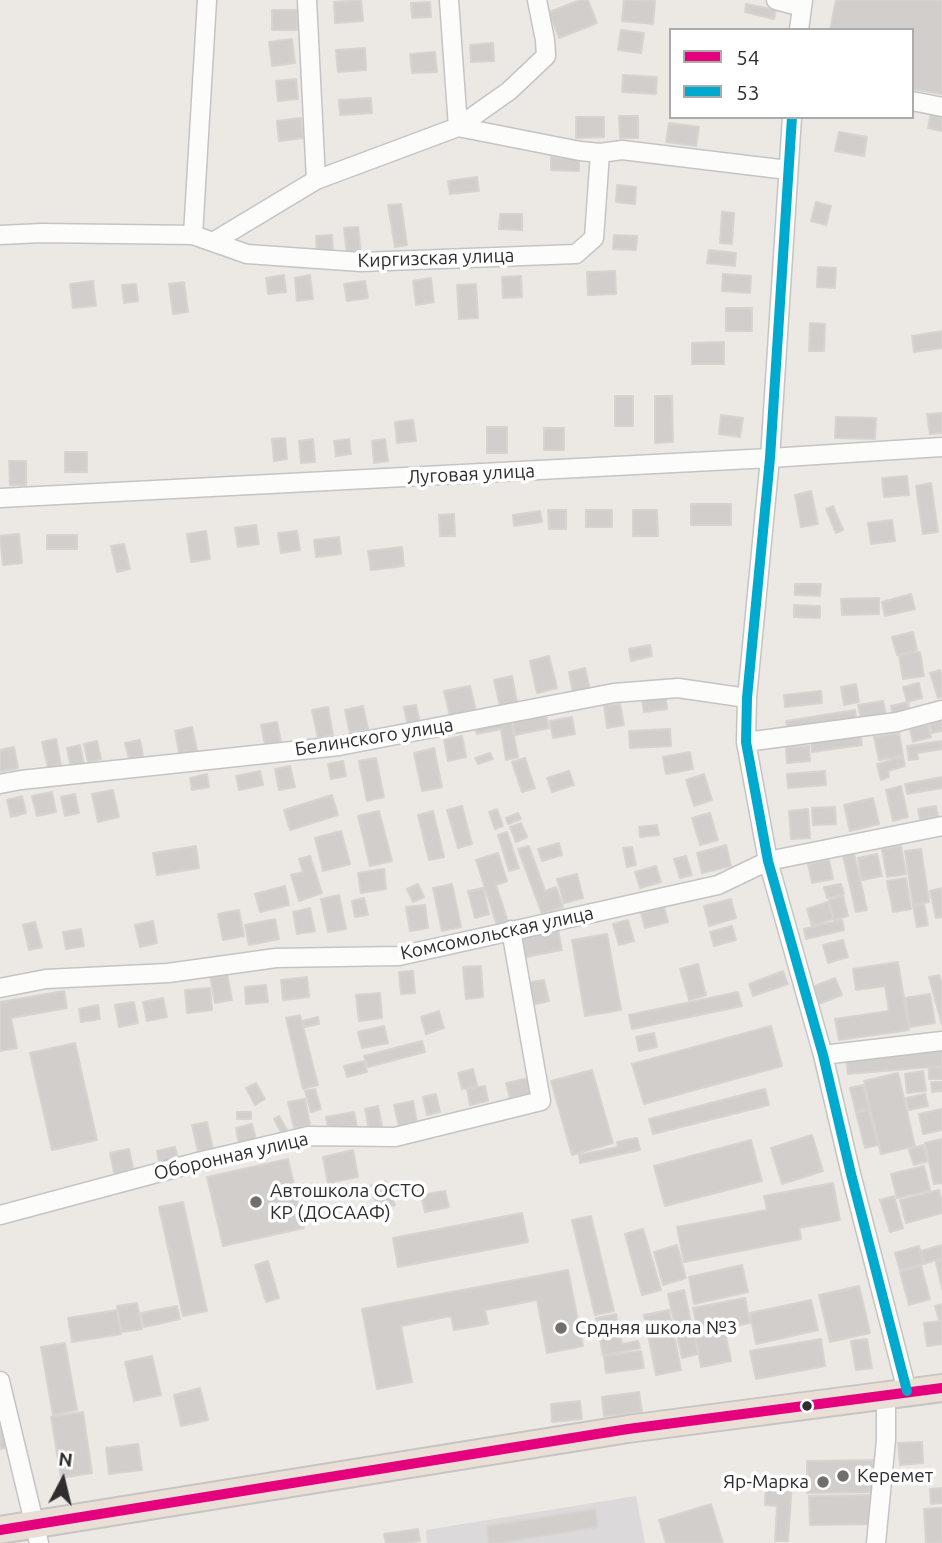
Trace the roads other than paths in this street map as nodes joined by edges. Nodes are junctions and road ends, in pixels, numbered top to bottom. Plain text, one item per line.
1 (207, 0) edge
2 (307, 0) edge
3 (449, 0) edge
4 (537, 0) edge
5 (776, 0) edge
6 (802, 4) edge
7 (799, 28) edge
8 (914, 101) edge
9 (942, 107) edge
10 (792, 119) edge
11 (458, 127) junction
12 (600, 153) junction
13 (788, 170) junction
14 (316, 180) junction
15 (193, 234) junction
16 (0, 235) edge
17 (213, 242) junction
18 (942, 447) edge
19 (770, 458) junction
20 (0, 498) edge
21 (747, 698) junction
22 (942, 710) edge
23 (746, 741) junction
24 (0, 784) edge
25 (942, 826) edge
26 (768, 862) junction
27 (511, 930) junction
28 (0, 988) edge
29 (942, 1041) edge
30 (823, 1055) junction
31 (0, 1215) edge
32 (0, 1381) edge
33 (942, 1388) edge
34 (897, 1393) junction
35 (0, 1530) edge
36 (37, 1534) edge
37 (876, 1543) edge

1 - 15 street
2 - 14 street
3 - 11 street
4 - 11 street
5 - 6 street
6 - 7 street
8 - 9 street
10 - 13 street
11 - 12 street
11 - 14 street
12 - 13 street
12 - 17 street, Киргизская улица
13 - 19 street
14 - 17 street
15 - 16 street, Киргизская улица
15 - 17 street, Киргизская улица
18 - 19 street, Луговая улица
19 - 20 street, Луговая улица
19 - 21 street
21 - 23 street
21 - 24 street, Белинского улица
22 - 23 street
23 - 26 street
25 - 26 street, Комсомольская улица
26 - 27 street, Комсомольская улица
26 - 30 street
27 - 28 street, Комсомольская улица
27 - 31 street, Оборонная улица
29 - 30 street
30 - 34 street
32 - 36 street
33 - 34 highway
34 - 36 highway
34 - 37 street
35 - 36 highway

